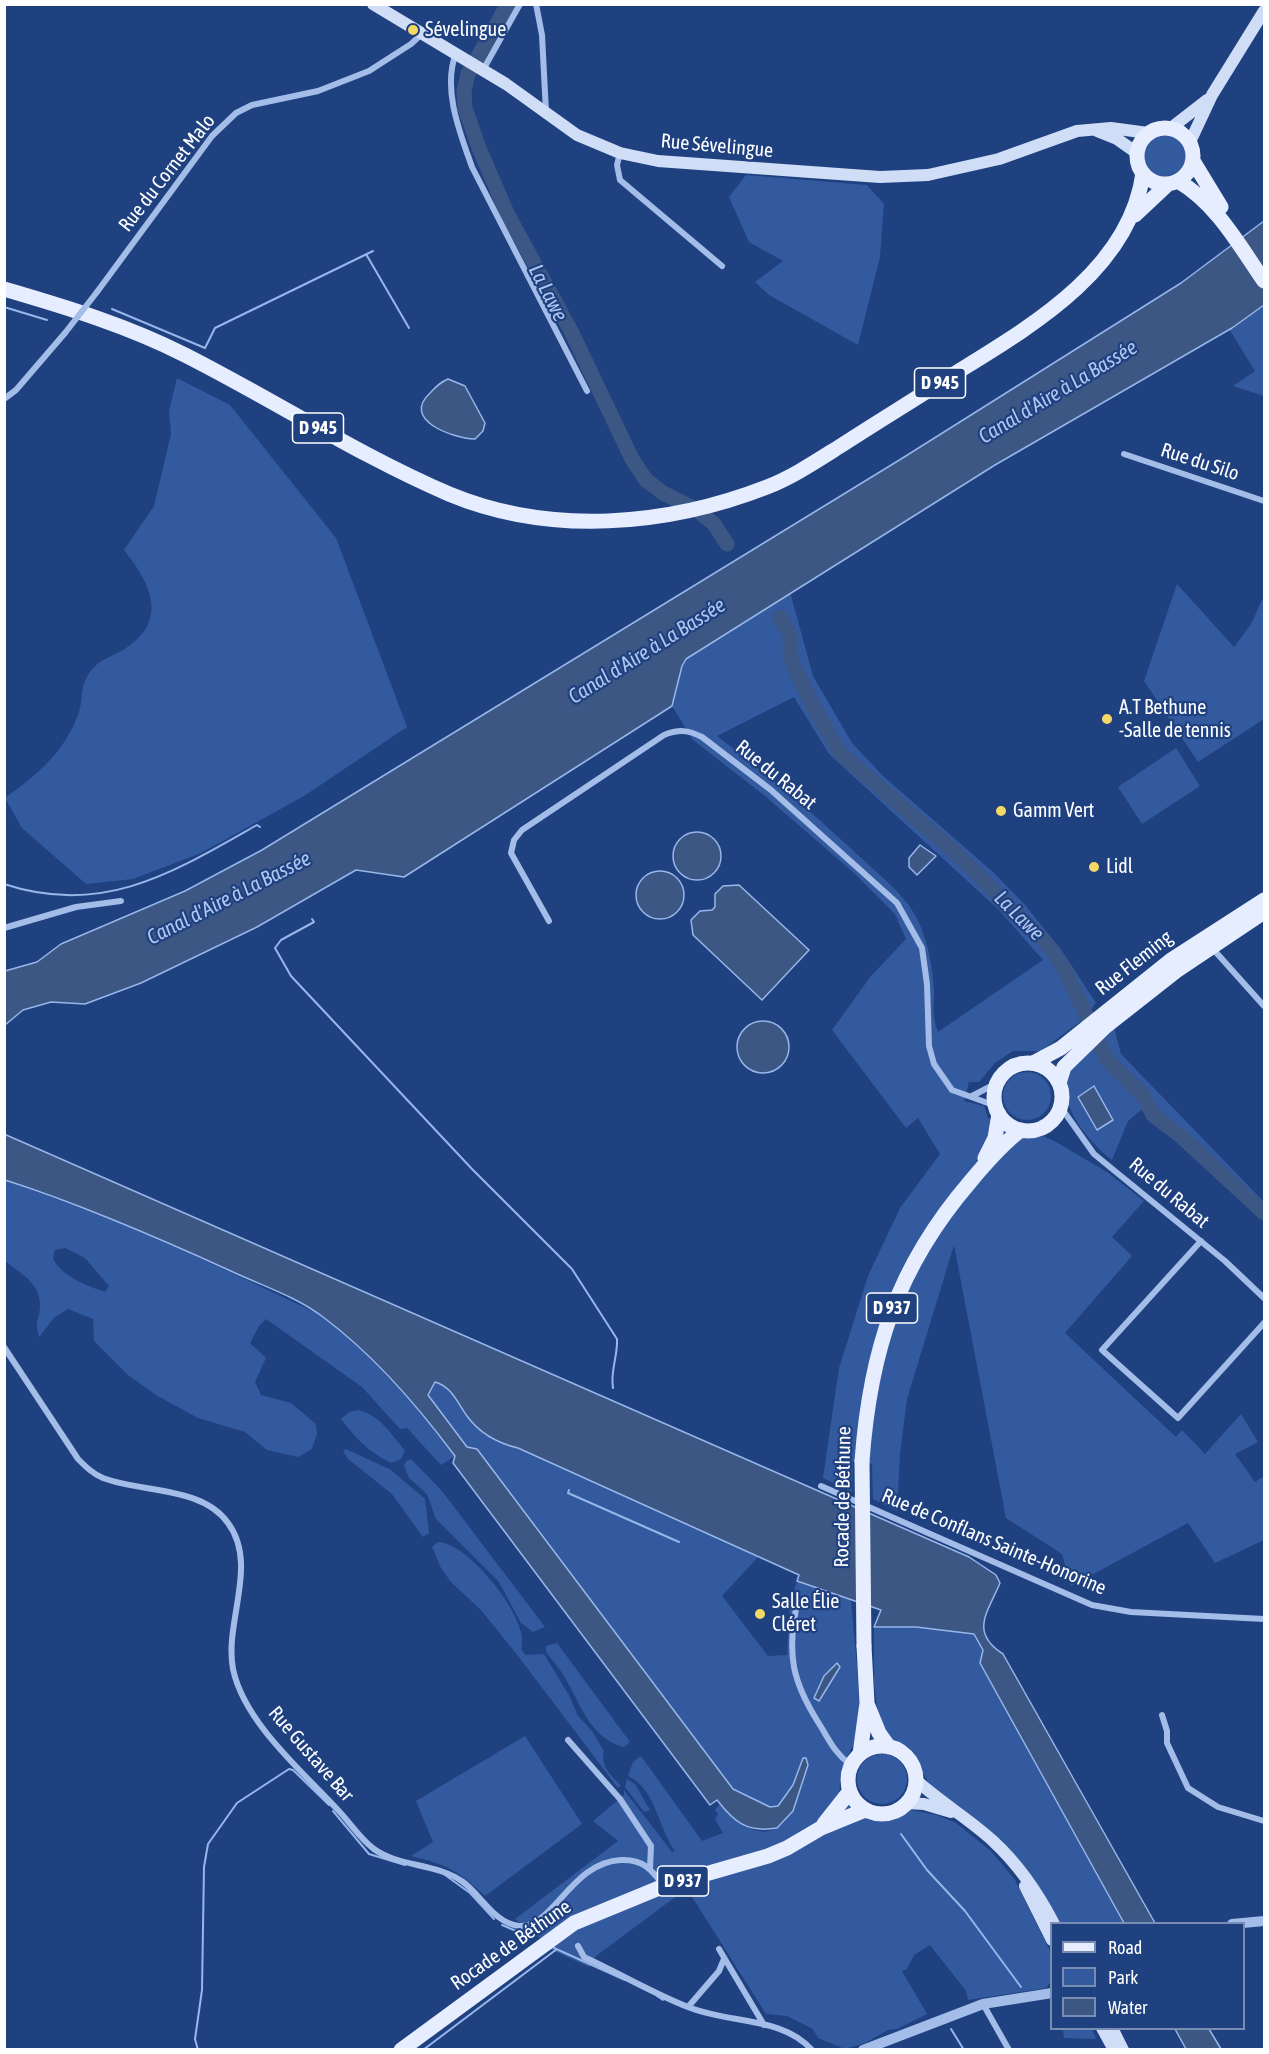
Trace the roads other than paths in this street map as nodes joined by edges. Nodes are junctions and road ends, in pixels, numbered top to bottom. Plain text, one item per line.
1 (374, 4) edge
2 (520, 4) edge
3 (536, 4) edge
4 (1264, 11) edge
5 (423, 32) junction
6 (460, 56) junction
7 (481, 69) junction
8 (1212, 95) junction
9 (546, 113) junction
10 (1171, 128) junction
11 (1093, 129) junction
12 (1148, 133) junction
13 (1190, 142) junction
14 (620, 153) junction
15 (1137, 153) junction
16 (1193, 161) junction
17 (1143, 174) junction
18 (1173, 183) junction
19 (1131, 219) junction
20 (1233, 231) junction
21 (722, 266) dead end
22 (1264, 270) edge
23 (1264, 281) edge
24 (4, 289) edge
25 (587, 391) dead end
26 (4, 399) edge
27 (1124, 454) dead end
28 (1264, 501) edge
29 (1264, 900) edge
30 (121, 901) dead end
31 (1264, 911) edge
32 (549, 921) dead end
33 (4, 928) edge
34 (1211, 946) junction
35 (1264, 1006) edge
36 (1103, 1021) junction
37 (1086, 1036) junction
38 (1033, 1063) junction
39 (997, 1083) junction
40 (1059, 1083) junction
41 (972, 1096) junction
42 (1060, 1106) junction
43 (997, 1110) junction
44 (1020, 1130) junction
45 (975, 1176) junction
46 (1201, 1241) junction
47 (1264, 1298) edge
48 (1264, 1323) edge
49 (4, 1347) edge
50 (822, 1486) dead end
51 (796, 1609) dead end
52 (1264, 1619) edge
53 (867, 1704) junction
54 (1162, 1715) dead end
55 (568, 1740) dead end
56 (889, 1746) junction
57 (856, 1760) junction
58 (916, 1780) junction
59 (850, 1791) junction
60 (907, 1803) junction
61 (865, 1810) junction
62 (960, 1815) junction
63 (1264, 1821) edge
64 (821, 1828) junction
65 (1011, 1859) junction
66 (650, 1868) junction
67 (664, 1886) junction
68 (1040, 1920) junction
69 (1264, 1921) edge
70 (1053, 1922) edge
71 (1245, 1922) edge
72 (1050, 1932) edge
73 (1050, 1937) edge
74 (578, 1946) dead end
75 (719, 1949) dead end
76 (724, 1959) junction
77 (1050, 1992) edge
78 (983, 2004) junction
79 (688, 2007) junction
80 (765, 2025) junction
81 (1103, 2030) edge
82 (1113, 2030) edge
83 (401, 2049) edge
84 (812, 2049) edge
85 (863, 2049) edge
86 (1009, 2049) edge
87 (1114, 2049) edge
88 (1123, 2049) edge

1 - 5 main road, Rue Sévelingue
2 - 7 street
3 - 9 street
4 - 8 main road
5 - 6 main road, Rue Sévelingue
5 - 26 street, Rue du Cornet Malo, bridge
6 - 7 main road, Rue Sévelingue
6 - 25 street
7 - 9 main road, Rue Sévelingue
8 - 10 main road
8 - 13 main road
9 - 14 main road, Rue Sévelingue
10 - 12 main road
10 - 13 main road
11 - 12 main road, Rue Sévelingue
11 - 14 main road, Rue Sévelingue
11 - 15 main road
12 - 15 main road
13 - 16 main road
14 - 21 street
15 - 17 main road
16 - 18 main road
16 - 20 main road
17 - 18 main road
17 - 19 main road, D 945
18 - 19 main road, D 945
18 - 20 main road
19 - 24 main road, D 945
20 - 22 main road
20 - 23 main road
27 - 28 street, Rue du Silo
29 - 36 main road, Rue Fleming
30 - 33 street
31 - 34 main road, Rue Fleming
32 - 41 street, Rue du Rabat
34 - 35 street
34 - 36 main road, Rue Fleming
36 - 37 main road, Rue Fleming
37 - 38 main road, Rue Fleming
37 - 40 main road, Rue Fleming
38 - 39 main road
38 - 40 main road
39 - 41 street
39 - 43 main road
40 - 42 main road
41 - 43 street, Rue du Rabat
42 - 44 main road
42 - 46 street, Rue du Rabat
43 - 44 main road
43 - 45 main road, Rocade de Béthune / D 937
44 - 45 main road, Rocade de Béthune / D 937
45 - 53 main road, Rocade de Béthune / D 937, bridge
46 - 47 street, Rue du Rabat
46 - 48 street
49 - 66 street, Rue Gustave Bar
50 - 52 street, Rue de Conflans Sainte-Honorine
51 - 57 street
53 - 56 main road, Rocade de Béthune / D 937
53 - 57 main road, Rocade de Béthune / D 937
54 - 63 street
55 - 66 street
56 - 57 main road
56 - 58 main road
57 - 59 main road
58 - 60 main road
58 - 62 main road
59 - 61 main road
59 - 64 main road, Rocade de Béthune / D 937
60 - 61 main road
60 - 62 main road
61 - 64 main road, Rocade de Béthune / D 937
62 - 65 main road
64 - 67 main road, Rocade de Béthune / D 937
65 - 68 main road
65 - 70 main road
66 - 67 street
67 - 83 main road, Rocade de Béthune / D 937
68 - 72 street
68 - 73 main road
69 - 71 street
74 - 79 street
75 - 76 street
76 - 79 street
76 - 80 street
77 - 78 street
78 - 85 street
78 - 86 street
79 - 80 street
80 - 84 street
81 - 87 main road
82 - 88 main road

